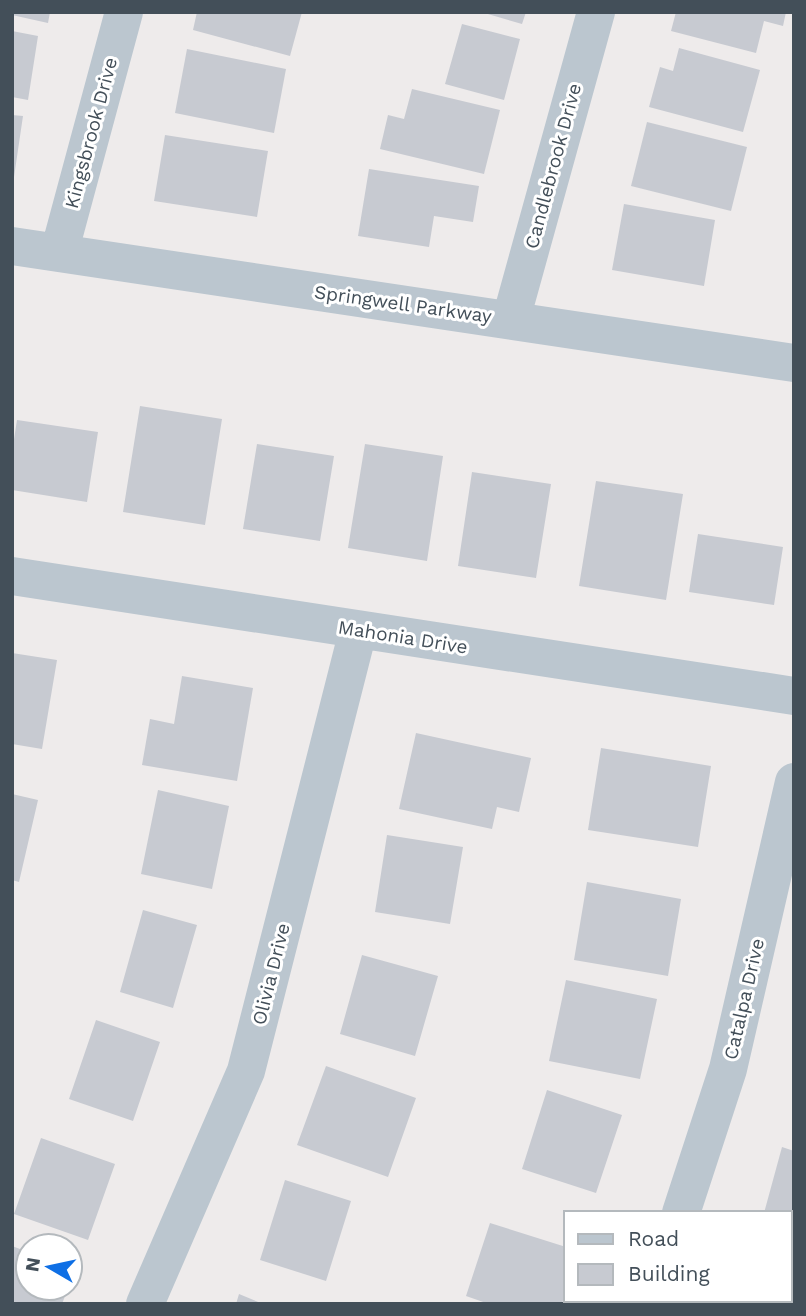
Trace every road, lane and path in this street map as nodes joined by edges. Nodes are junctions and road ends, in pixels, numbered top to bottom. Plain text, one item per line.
1 (124, 12) edge
2 (596, 12) edge
3 (12, 246) edge
4 (59, 253) junction
5 (511, 319) junction
6 (794, 363) edge
7 (12, 576) edge
8 (358, 631) junction
9 (794, 696) edge
10 (794, 782) edge
11 (682, 1211) edge
12 (145, 1304) edge

1 - 4 street, Kingsbrook Drive
2 - 5 street, Candlebrook Drive
3 - 4 street, Springwell Parkway
4 - 5 street, Springwell Parkway
5 - 6 street, Springwell Parkway
7 - 8 street, Mahonia Drive
8 - 9 street, Mahonia Drive
8 - 12 street, Olivia Drive
10 - 11 street, Catalpa Drive

